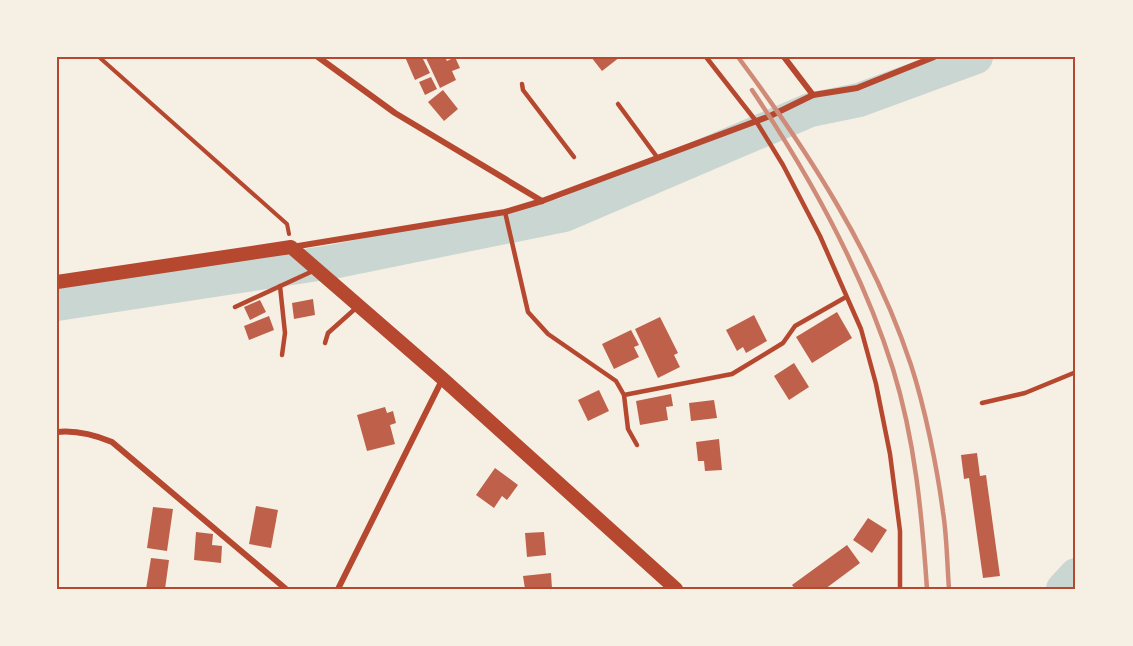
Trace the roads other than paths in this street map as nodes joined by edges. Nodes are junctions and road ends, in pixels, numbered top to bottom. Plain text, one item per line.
1 (318, 57) edge
2 (706, 57) edge
3 (784, 57) edge
4 (934, 57) edge
5 (522, 84) dead end
6 (813, 95) junction
7 (618, 104) dead end
8 (756, 121) junction
9 (574, 157) dead end
10 (657, 157) junction
11 (542, 201) junction
12 (505, 212) junction
13 (291, 247) junction
14 (317, 269) junction
15 (57, 282) edge
16 (280, 286) junction
17 (846, 297) junction
18 (359, 305) junction
19 (235, 307) dead end
20 (325, 343) dead end
21 (282, 355) dead end
22 (1076, 372) edge
23 (443, 379) junction
24 (624, 395) junction
25 (982, 403) dead end
26 (57, 432) edge
27 (637, 445) dead end
28 (283, 588) edge
29 (338, 589) edge
30 (676, 589) edge
31 (900, 589) edge

1 - 11 street
2 - 8 lane
3 - 6 street
4 - 6 street
5 - 9 lane
6 - 8 street
7 - 10 lane
8 - 10 street
8 - 17 lane
10 - 11 street
11 - 12 street
12 - 13 street
12 - 24 lane
13 - 14 main road
13 - 15 main road
14 - 16 lane
14 - 18 main road
16 - 19 lane
16 - 21 lane
17 - 24 lane
17 - 31 lane
18 - 20 lane
18 - 23 main road
22 - 25 lane
23 - 29 street
23 - 30 main road
24 - 27 lane
26 - 28 street

